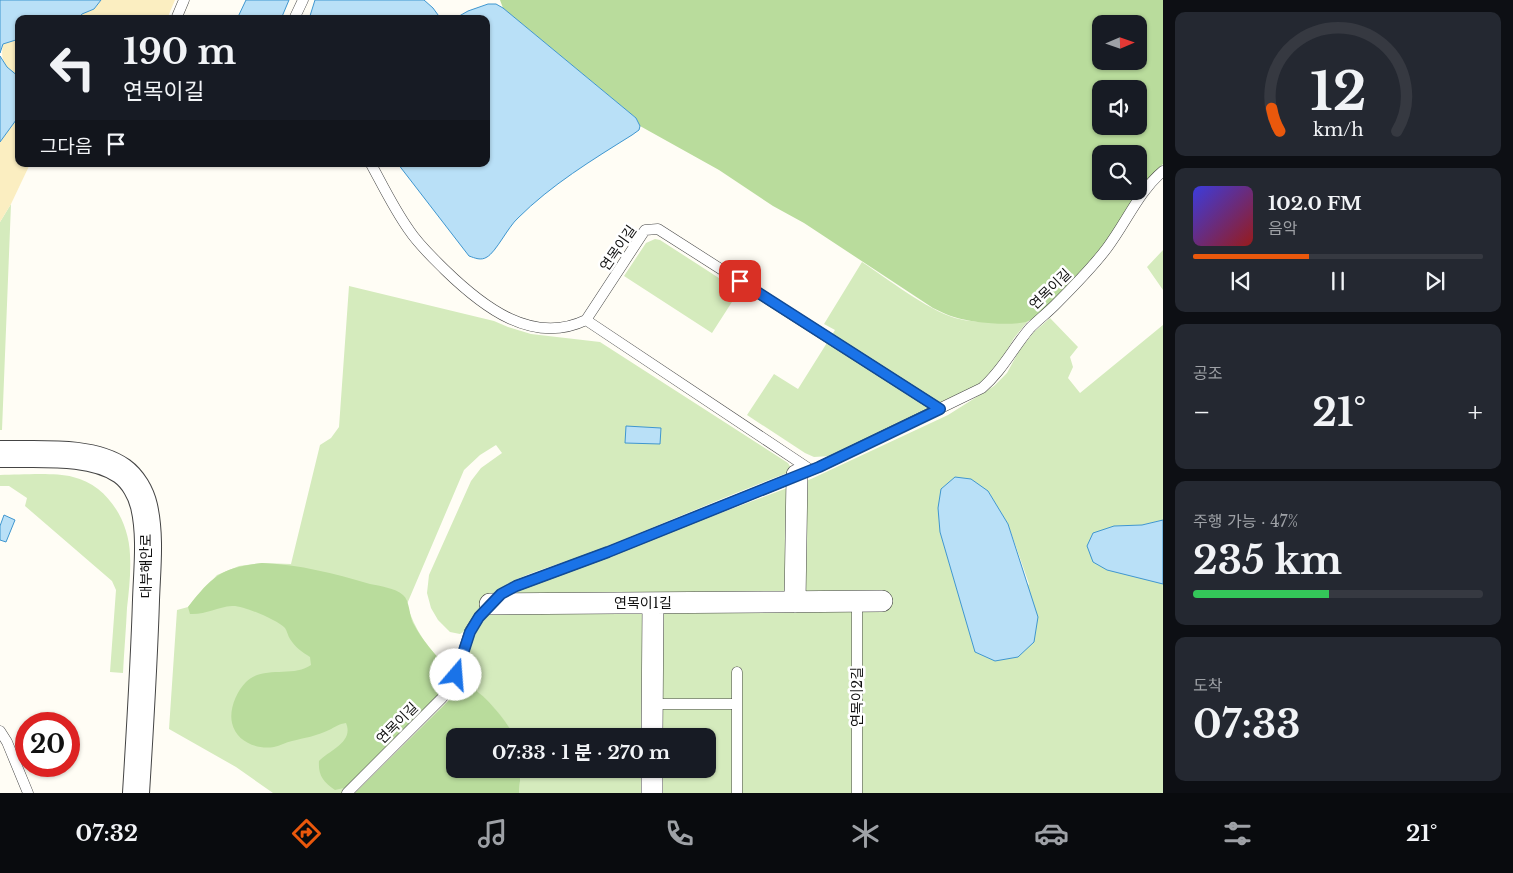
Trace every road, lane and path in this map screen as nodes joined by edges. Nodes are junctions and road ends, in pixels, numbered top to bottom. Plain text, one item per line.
1 (184, 0) edge
2 (303, 0) edge
3 (178, 15) edge
4 (296, 15) edge
5 (373, 167) edge
6 (1163, 171) edge
7 (586, 320) junction
8 (940, 409) junction
9 (0, 454) edge
10 (804, 473) junction
11 (857, 601) junction
12 (882, 601) dead end
13 (795, 602) junction
14 (653, 603) junction
15 (490, 604) junction
16 (737, 672) dead end
17 (652, 704) junction
18 (737, 704) junction
19 (652, 728) edge
20 (0, 731) edge
21 (652, 778) edge
22 (28, 793) edge
23 (136, 793) edge
24 (347, 793) edge
25 (652, 793) edge
26 (737, 793) edge
27 (857, 793) edge

1 - 3 lane
2 - 4 lane
5 - 7 lane
6 - 8 lane, 연목이길
7 - 8 lane, 연목이길
7 - 10 lane
8 - 10 lane, 연목이길
9 - 23 street, 대부해안로
10 - 13 street
10 - 15 lane, 연목이길
11 - 12 street, 연목이1길
11 - 13 street, 연목이1길
11 - 27 lane, 연목이2길
13 - 14 street, 연목이1길
14 - 15 street, 연목이1길
14 - 17 street
15 - 24 lane, 연목이길
16 - 18 lane
17 - 18 lane
17 - 19 street
18 - 26 lane
20 - 22 lane
21 - 25 street

